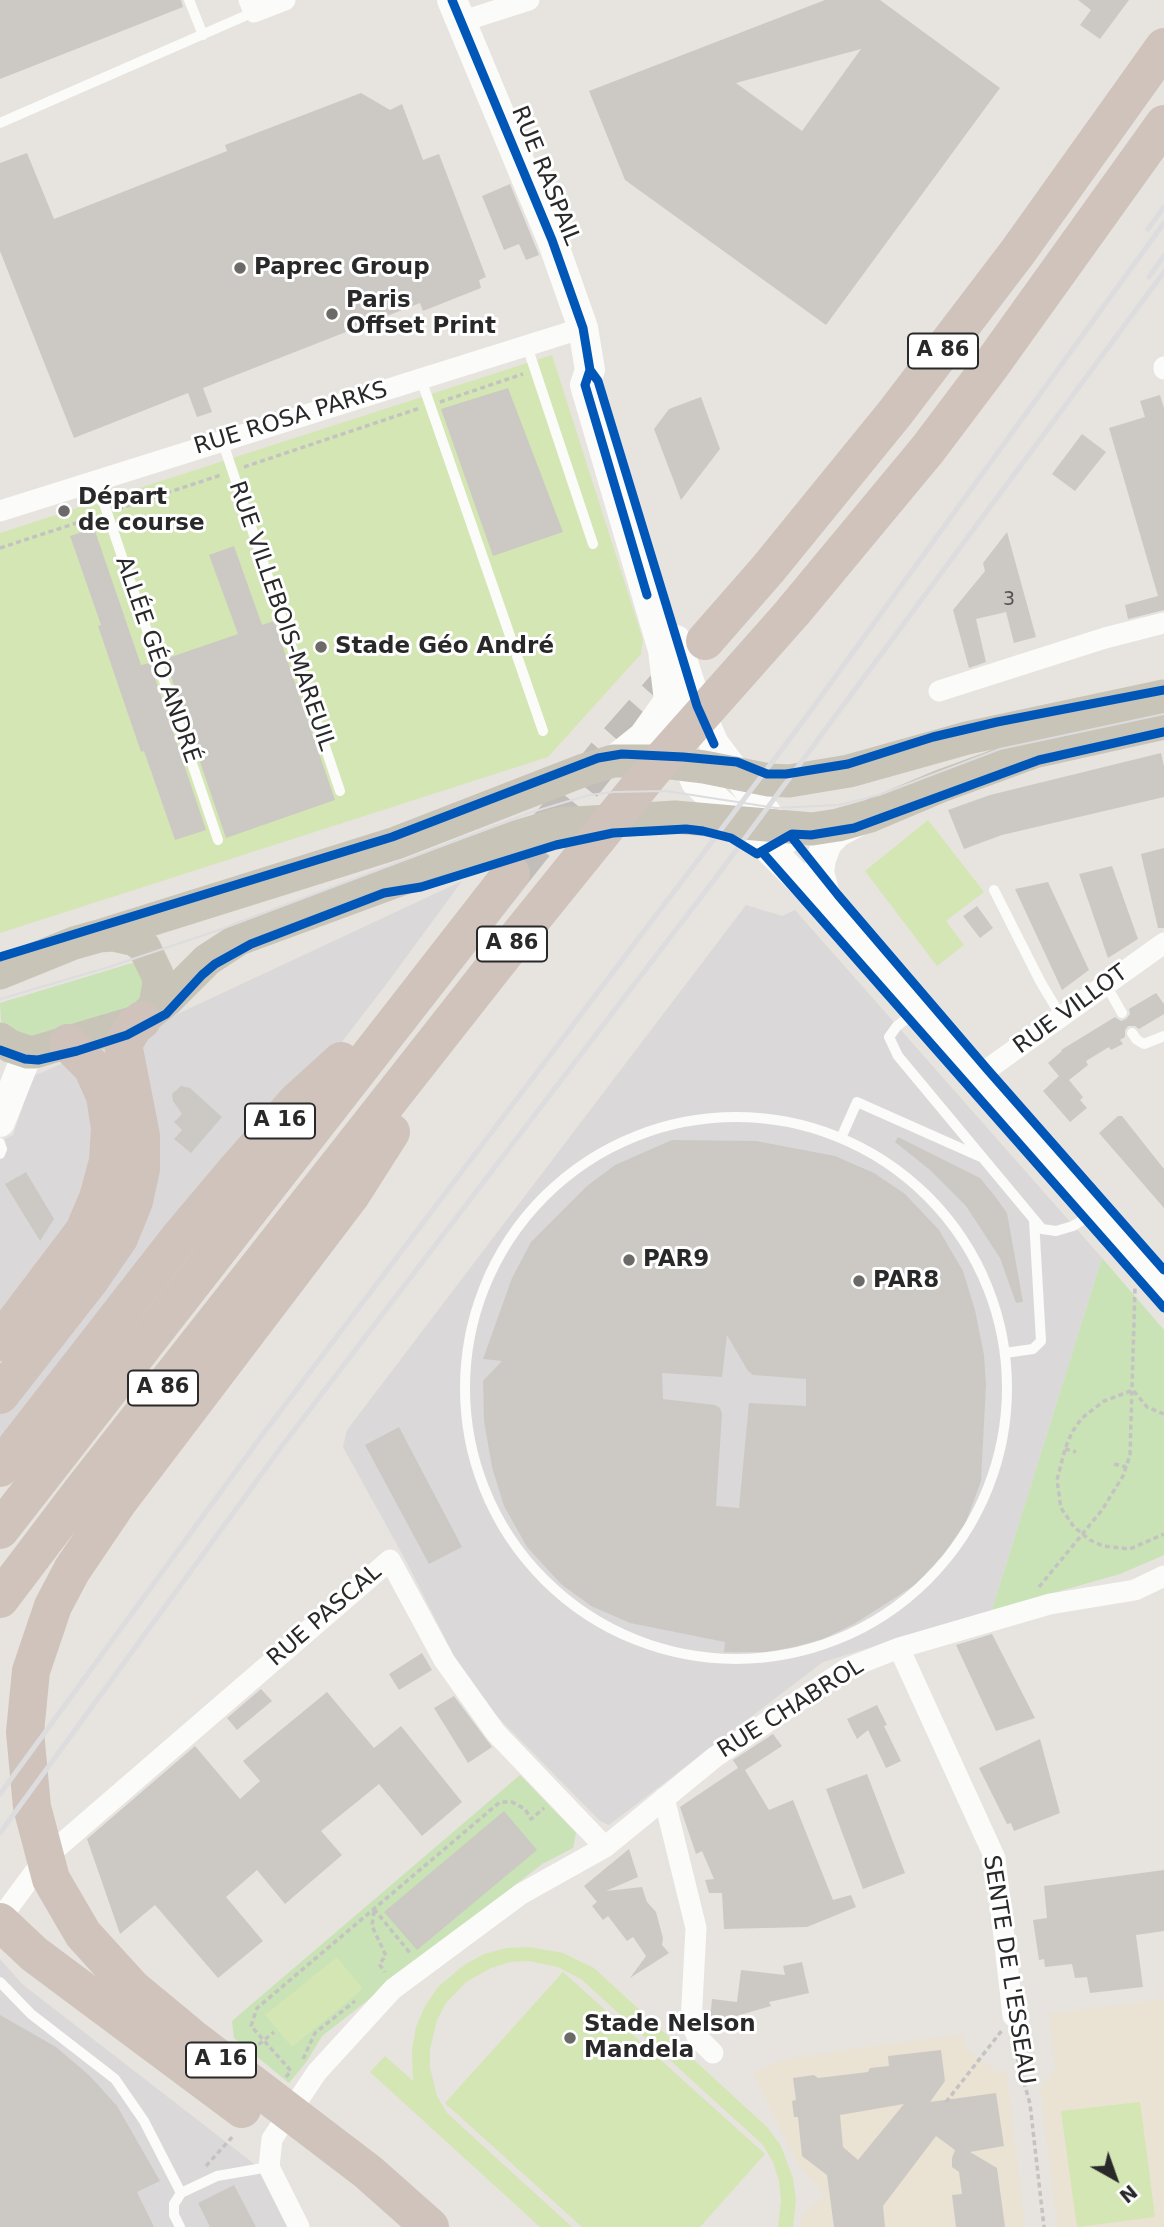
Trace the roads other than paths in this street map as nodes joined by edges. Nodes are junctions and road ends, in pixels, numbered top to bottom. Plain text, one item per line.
1 (189, 0) edge
2 (285, 0) edge
3 (529, 0) edge
4 (251, 6) edge
5 (456, 11) edge
6 (203, 35) junction
7 (1164, 47) edge
8 (0, 123) edge
9 (1164, 124) edge
10 (583, 328) junction
11 (527, 346) junction
12 (421, 379) junction
13 (222, 440) junction
14 (96, 480) junction
15 (0, 511) edge
16 (593, 544) dead end
17 (654, 591) junction
18 (1164, 623) edge
19 (705, 641) dead end
20 (939, 691) dead end
21 (1164, 696) edge
22 (669, 701) junction
23 (1164, 724) edge
24 (543, 731) dead end
25 (935, 747) junction
26 (613, 761) junction
27 (700, 765) junction
28 (737, 775) junction
29 (340, 790) dead end
30 (866, 818) junction
31 (559, 824) junction
32 (762, 827) junction
33 (218, 840) dead end
34 (511, 874) tunnel mouth
35 (817, 884) junction
36 (994, 890) dead end
37 (87, 940) junction
38 (1164, 943) edge
39 (0, 965) edge
40 (0, 973) edge
41 (1106, 985) junction
42 (919, 1009) junction
43 (1122, 1013) dead end
44 (145, 1018) junction
45 (1062, 1018) junction
46 (396, 1020) junction
47 (1132, 1033) dead end
48 (442, 1034) junction
49 (1164, 1036) edge
50 (68, 1042) junction
51 (14, 1046) edge
52 (978, 1076) junction
53 (0, 1122) edge
54 (841, 1138) junction
55 (0, 1143) edge
56 (0, 1154) edge
57 (985, 1159) junction
58 (1096, 1212) junction
59 (1034, 1220) junction
60 (1145, 1283) edge
61 (0, 1342) edge
62 (1005, 1353) junction
63 (0, 1395) edge
64 (2, 1466) edge
65 (0, 1530) edge
66 (1164, 1576) edge
67 (0, 1599) edge
68 (899, 1648) junction
69 (664, 1798) junction
70 (605, 1847) junction
71 (0, 1921) edge
72 (0, 1982) edge
73 (1013, 2016) road end
74 (713, 2053) dead end
75 (293, 2147) junction
76 (181, 2193) junction
77 (180, 2227) edge
78 (299, 2227) edge
79 (392, 2227) edge
80 (430, 2227) edge

1 - 6 lane
2 - 4 street
3 - 5 street
4 - 6 lane
5 - 10 street, RUE RASPAIL
6 - 8 lane
7 - 19 highway, A 86
9 - 48 highway, A 86
10 - 11 street, RUE ROSA PARKS
10 - 17 street, RUE RASPAIL
11 - 12 street, RUE ROSA PARKS
11 - 16 lane
12 - 13 street, RUE ROSA PARKS
12 - 24 lane
13 - 14 street, RUE ROSA PARKS
13 - 29 lane, RUE VILLEBOIS-MAREUIL
14 - 15 street, RUE ROSA PARKS
14 - 33 lane, ALLÉE GÉO ANDRÉ
17 - 22 street
17 - 27 street
18 - 20 street
21 - 25 main road
22 - 26 street
22 - 27 street
23 - 30 main road
25 - 28 main road
25 - 32 street
26 - 27 main road
26 - 37 main road
27 - 28 main road
27 - 31 street
27 - 32 street
28 - 32 street
30 - 32 main road
30 - 35 street
31 - 32 main road
31 - 44 main road
32 - 35 street
34 - 46 highway, A 86
35 - 42 street
36 - 45 lane
37 - 39 main road
37 - 40 main road
37 - 44 main road
38 - 41 street, RUE VILLOT
41 - 43 lane
41 - 45 street, RUE VILLOT
42 - 52 street
42 - 57 lane
44 - 50 main road
44 - 63 highway
45 - 52 street, RUE VILLOT
46 - 64 highway, A 16
46 - 65 highway, A 86
47 - 49 lane
48 - 67 highway, A 86
48 - 75 highway, A 16
50 - 51 main road
50 - 61 highway
51 - 53 street
52 - 58 street
54 - 57 lane
54 - 62 lane
54 - 62 lane
55 - 56 lane
57 - 59 lane
58 - 59 lane
58 - 60 street
59 - 62 lane
66 - 68 street, RUE CHABROL
68 - 69 street, RUE CHABROL
68 - 73 street, SENTE DE L'ESSEAU
69 - 70 street, RUE CHABROL
69 - 74 street
70 - 71 street, RUE PASCAL
70 - 75 street, RUE CHABROL
71 - 75 highway, A 16
72 - 76 lane
75 - 76 lane
75 - 78 street
75 - 79 highway, A 16
75 - 80 highway, A 16
76 - 77 lane

